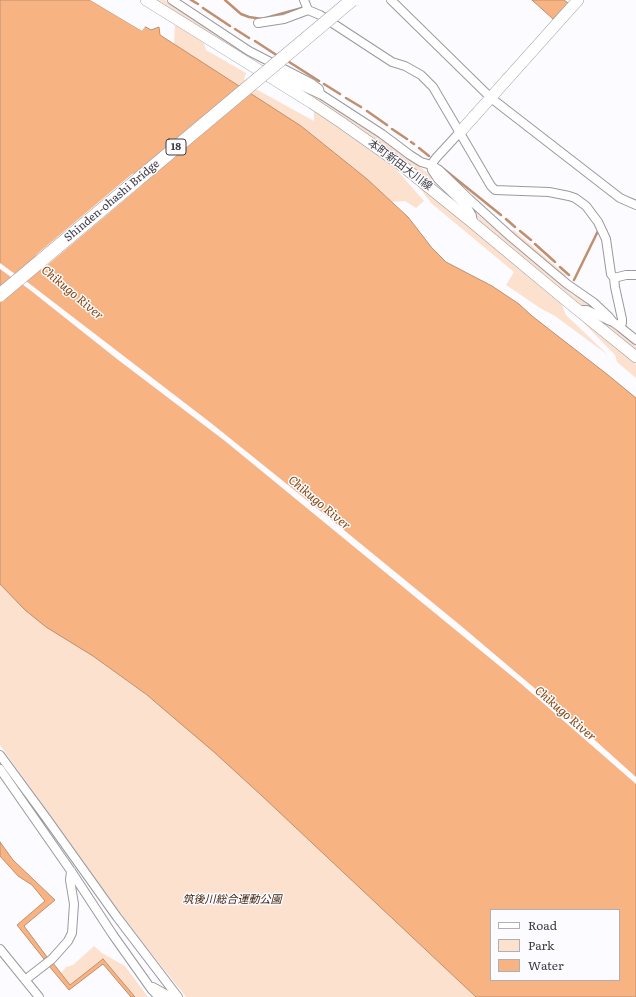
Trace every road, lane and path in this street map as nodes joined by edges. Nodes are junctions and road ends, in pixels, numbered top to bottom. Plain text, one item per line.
1 (146, 0) edge
2 (172, 0) edge
3 (304, 0) edge
4 (352, 0) edge
5 (391, 0) edge
6 (578, 0) edge
7 (308, 10) junction
8 (258, 23) dead end
9 (253, 67) junction
10 (322, 95) junction
11 (491, 98) junction
12 (460, 132) junction
13 (432, 165) junction
14 (636, 204) edge
15 (473, 223) junction
16 (636, 275) edge
17 (614, 278) junction
18 (0, 294) edge
19 (578, 310) junction
20 (617, 324) junction
21 (636, 340) edge
22 (636, 356) edge
23 (0, 755) edge
24 (0, 769) edge
25 (71, 871) junction
26 (0, 949) edge
27 (25, 980) junction
28 (149, 985) junction
29 (39, 997) edge
30 (159, 997) edge
31 (171, 997) edge
32 (178, 997) edge

1 - 9 main road, 本町新田大川線
2 - 10 street
3 - 7 street
4 - 18 main road, Shinden-ohashi Bridge / 18, bridge
5 - 11 street
6 - 11 main road
7 - 8 street
7 - 12 street
9 - 10 street
9 - 15 main road, 本町新田大川線
10 - 13 street
11 - 12 main road
11 - 14 street
12 - 13 street
12 - 17 street
13 - 15 street
13 - 20 street
15 - 19 main road, 本町新田大川線
16 - 17 street
17 - 20 street
19 - 20 street
19 - 22 main road, 本町新田大川線
20 - 21 street
23 - 32 street
24 - 25 street
25 - 27 street
25 - 28 street
26 - 27 street
27 - 29 street
28 - 30 street
28 - 31 street

